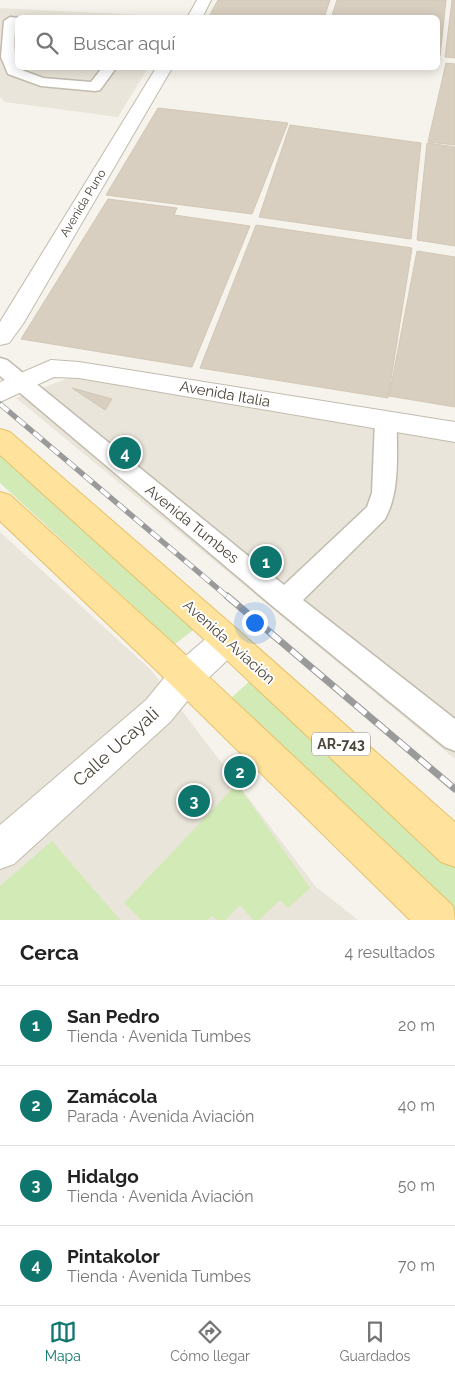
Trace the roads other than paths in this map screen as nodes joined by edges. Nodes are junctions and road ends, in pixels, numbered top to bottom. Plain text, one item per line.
1 (204, 0) edge
2 (196, 15) edge
3 (15, 22) edge
4 (108, 70) edge
5 (163, 70) edge
6 (0, 336) edge
7 (0, 365) edge
8 (10, 388) edge
9 (386, 421) junction
10 (455, 432) edge
11 (0, 439) edge
12 (0, 502) edge
13 (285, 601) junction
14 (227, 640) junction
15 (186, 677) junction
16 (455, 737) edge
17 (455, 848) edge
18 (0, 850) edge
19 (439, 920) edge

1 - 2 street
3 - 4 street
5 - 6 street, Avenida Puno
7 - 8 street, Avenida Tumbes
8 - 9 street, Avenida Italia
8 - 13 street, Avenida Tumbes
9 - 10 street, Avenida Italia
9 - 13 street
11 - 14 main road, Avenida Aviación / AR-743
12 - 15 main road
13 - 16 street, Avenida Tumbes
14 - 15 street, Calle Ucayali
14 - 17 main road, Avenida Aviación / AR-743
15 - 18 street, Calle Ucayali
15 - 19 main road

